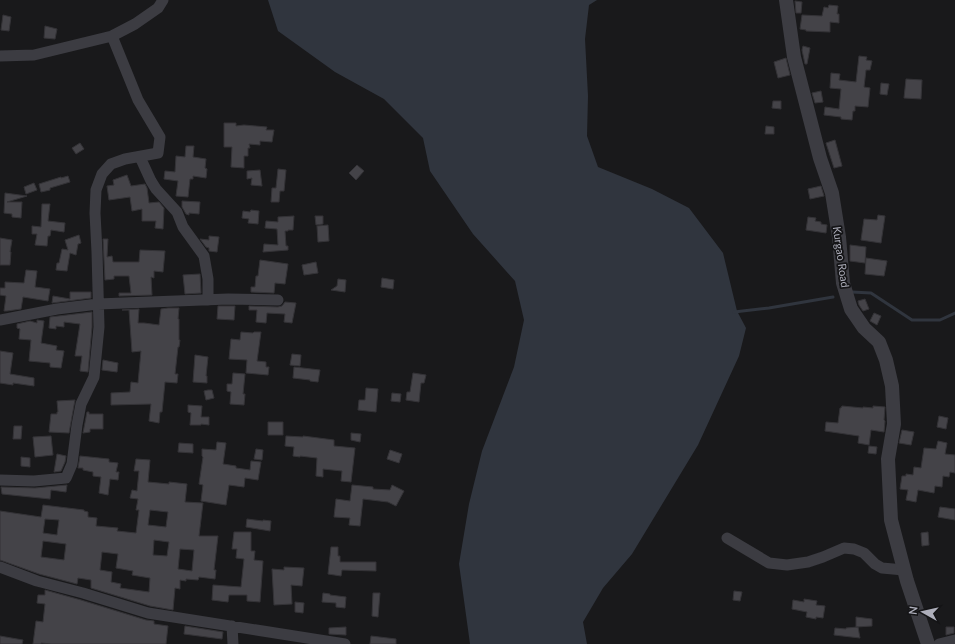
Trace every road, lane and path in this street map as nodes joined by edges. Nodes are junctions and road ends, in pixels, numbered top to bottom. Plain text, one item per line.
1 (163, 0) edge
2 (786, 0) edge
3 (112, 36) junction
4 (0, 56) edge
5 (140, 157) junction
6 (208, 300) junction
7 (278, 300) dead end
8 (98, 304) junction
9 (0, 320) edge
10 (0, 480) edge
11 (727, 538) dead end
12 (0, 567) edge
13 (904, 570) junction
14 (232, 626) junction
15 (955, 640) edge
16 (233, 644) edge
17 (345, 644) edge
18 (928, 644) edge
19 (939, 644) edge

1 - 3 street
2 - 13 street, Kurgao Road
3 - 4 street
3 - 5 street
5 - 6 street
5 - 8 street
6 - 7 street
6 - 8 street
8 - 9 street
8 - 10 street
11 - 13 street
12 - 14 street
13 - 18 street, Kurgao Road
14 - 16 street
14 - 17 street
15 - 19 street

